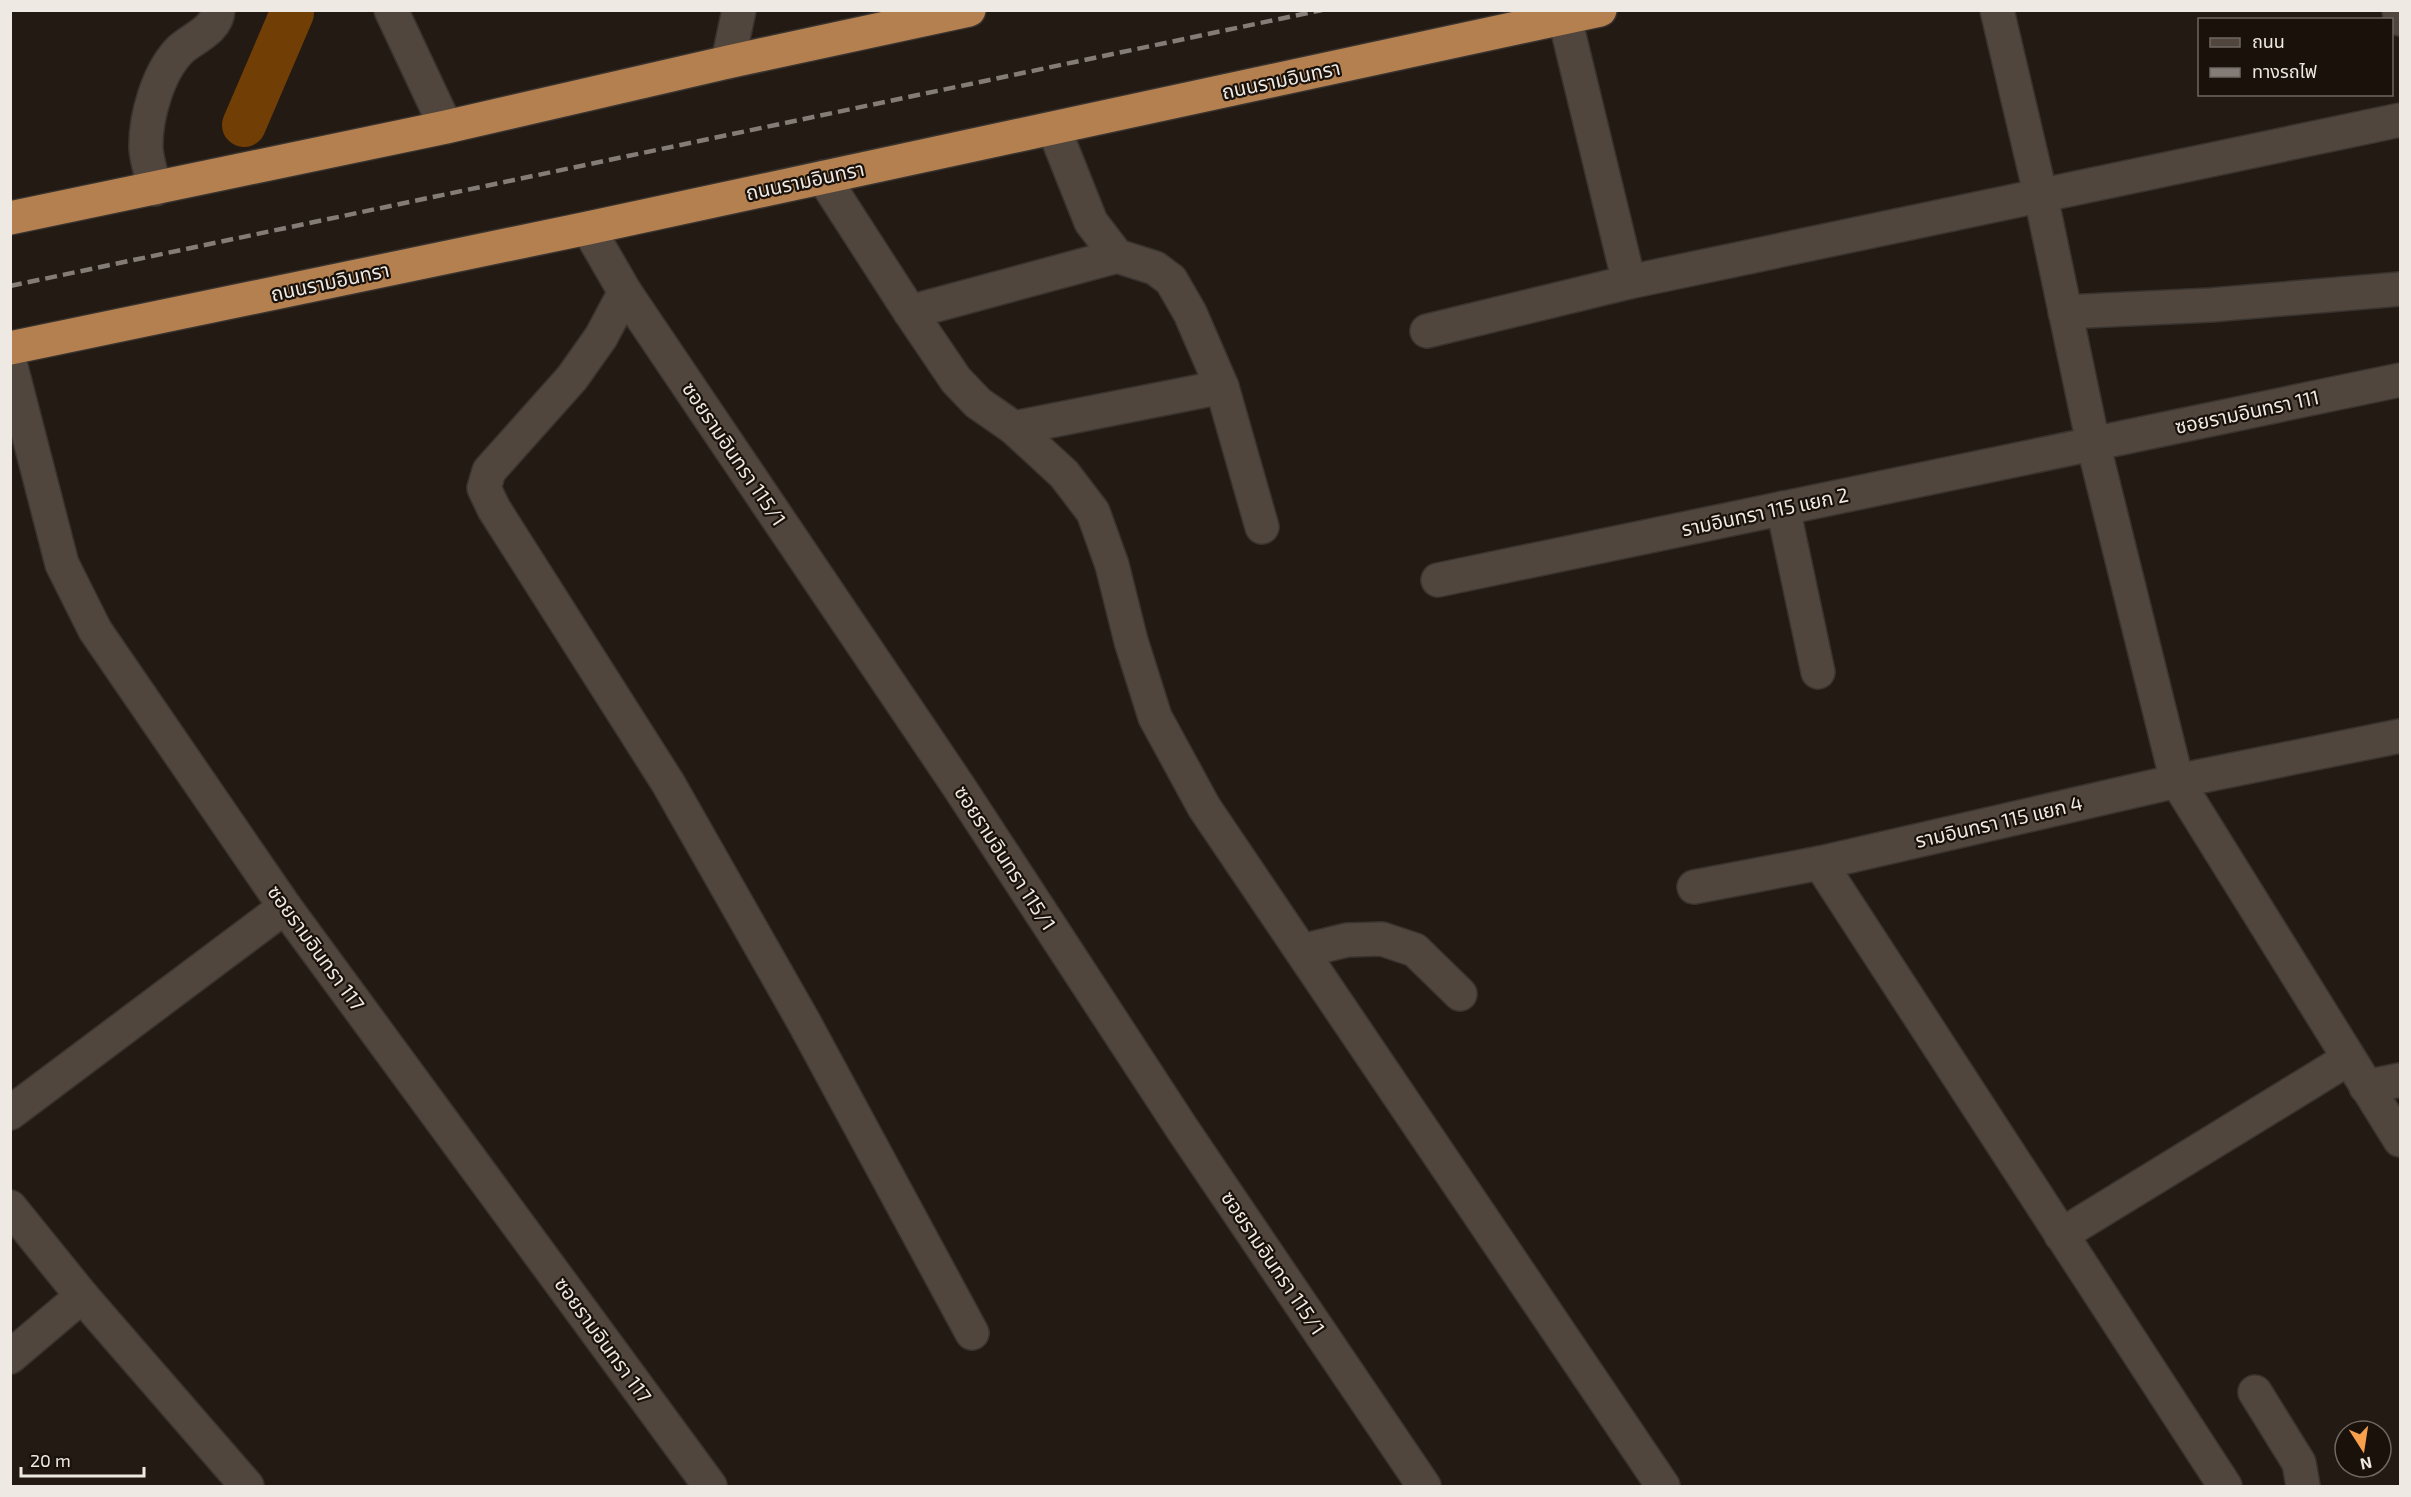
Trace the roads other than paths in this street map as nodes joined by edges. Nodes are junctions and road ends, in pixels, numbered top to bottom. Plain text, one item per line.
1 (218, 10) edge
2 (391, 10) edge
3 (739, 10) edge
4 (1997, 10) edge
5 (2398, 10) edge
6 (959, 11) edge
7 (1585, 13) edge
8 (1522, 19) edge
9 (2400, 19) edge
10 (728, 62) junction
11 (2400, 120) edge
12 (446, 127) junction
13 (1054, 129) junction
14 (823, 177) junction
15 (155, 189) junction
16 (2041, 197) junction
17 (10, 218) edge
18 (588, 228) junction
19 (1117, 256) junction
20 (1629, 282) junction
21 (2400, 289) edge
22 (625, 292) junction
23 (910, 312) junction
24 (2065, 312) junction
25 (1427, 331) dead end
26 (10, 348) edge
27 (10, 363) edge
28 (2400, 380) edge
29 (1222, 387) junction
30 (1014, 428) junction
31 (2093, 443) junction
32 (1783, 508) junction
33 (1262, 527) dead end
34 (1438, 580) dead end
35 (1818, 672) dead end
36 (2400, 736) edge
37 (2177, 781) junction
38 (1820, 863) junction
39 (1694, 887) dead end
40 (285, 907) junction
41 (1302, 951) junction
42 (1460, 994) dead end
43 (2348, 1059) junction
44 (2400, 1080) edge
45 (2366, 1087) junction
46 (10, 1113) edge
47 (2400, 1140) edge
48 (10, 1207) edge
49 (2061, 1235) junction
50 (82, 1296) junction
51 (972, 1333) dead end
52 (10, 1357) edge
53 (2255, 1392) dead end
54 (247, 1486) edge
55 (710, 1486) edge
56 (1424, 1486) edge
57 (1663, 1486) edge
58 (2225, 1486) edge
59 (2303, 1486) edge

1 - 15 street
2 - 12 street
3 - 10 street
4 - 16 street
5 - 9 street
6 - 10 highway
7 - 8 highway, ถนนรามอินทรา
7 - 20 street
8 - 13 highway, ถนนรามอินทรา
10 - 12 highway
11 - 16 street
12 - 15 highway
13 - 14 highway, ถนนรามอินทรา
13 - 19 street
14 - 18 highway, ถนนรามอินทรา
14 - 23 street
15 - 17 highway
16 - 20 street
16 - 24 street
18 - 22 street, ซอยรามอินทรา 115/1
18 - 26 highway, ถนนรามอินทรา
19 - 23 street
19 - 29 street
20 - 25 street
21 - 24 street
22 - 51 street
22 - 56 street, ซอยรามอินทรา 115/1
23 - 30 street
24 - 31 street
27 - 40 street, ซอยรามอินทรา 117
28 - 31 street, ซอยรามอินทรา 111
29 - 30 street
29 - 33 street
30 - 41 street
31 - 32 street, รามอินทรา 115 แยก 2
31 - 37 street
32 - 34 street, รามอินทรา 115 แยก 2
32 - 35 street
36 - 37 street, รามอินทรา 115 แยก 4
37 - 38 street, รามอินทรา 115 แยก 4
37 - 43 street
38 - 39 street, รามอินทรา 115 แยก 4
38 - 49 street
40 - 46 street
40 - 55 street, ซอยรามอินทรา 117
41 - 42 street
41 - 57 street
43 - 45 street
43 - 49 street
44 - 45 street
45 - 47 street
48 - 50 street
49 - 58 street
50 - 52 street
50 - 54 street
53 - 59 street

